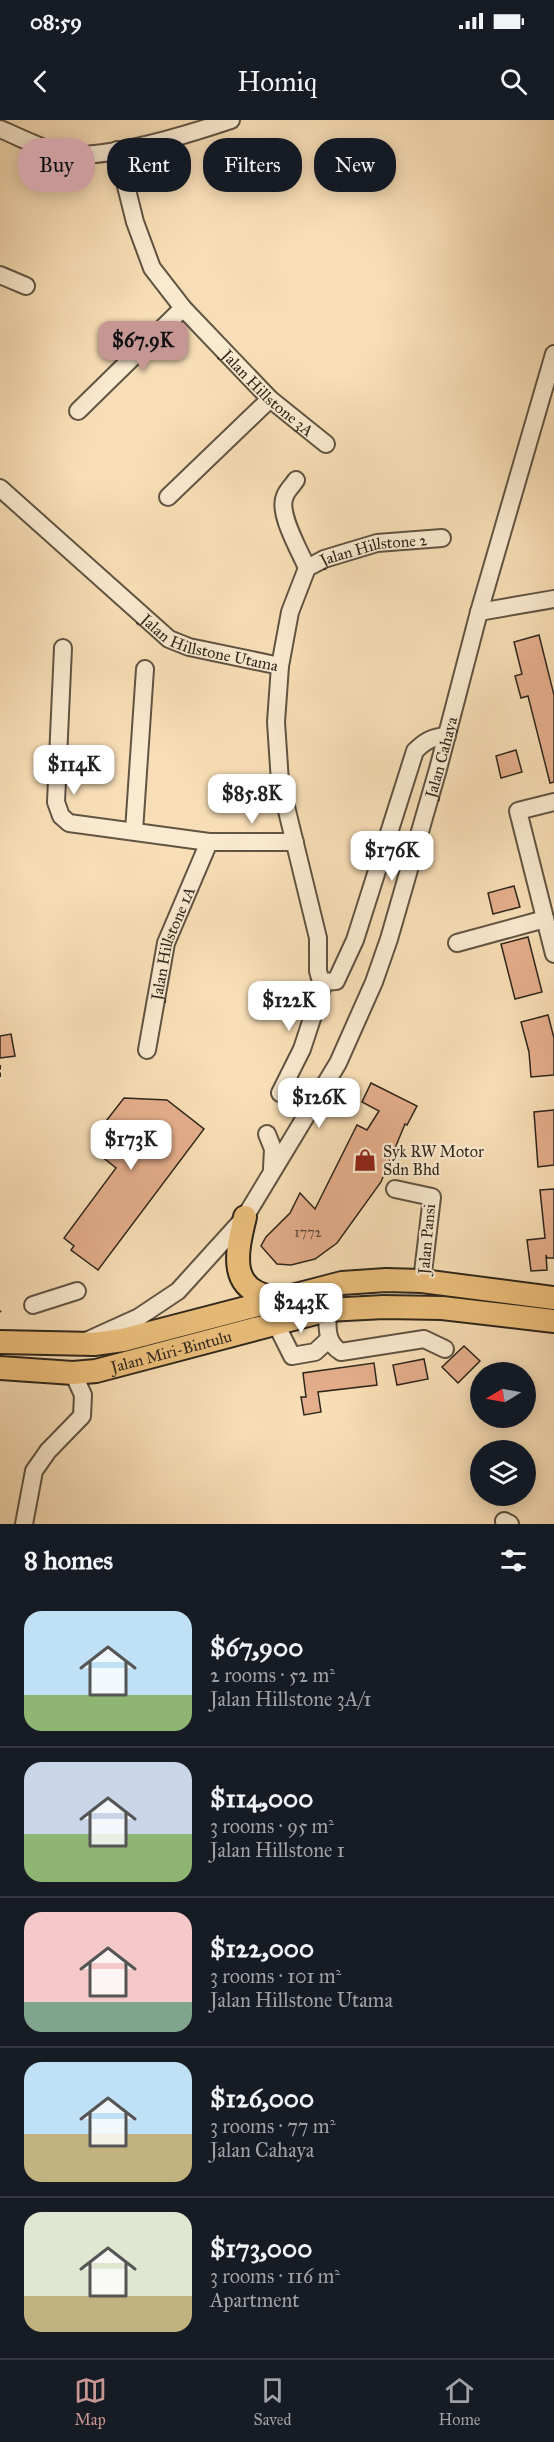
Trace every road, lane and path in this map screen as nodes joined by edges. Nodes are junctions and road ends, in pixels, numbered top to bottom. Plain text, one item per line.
1 (231, 120) edge
2 (0, 129) edge
3 (172, 138) edge
4 (107, 151) edge
5 (128, 192) edge
6 (0, 275) edge
7 (26, 286) dead end
8 (183, 308) junction
9 (554, 354) edge
10 (270, 399) junction
11 (78, 411) dead end
12 (326, 444) dead end
13 (296, 480) dead end
14 (0, 488) edge
15 (168, 497) dead end
16 (442, 538) dead end
17 (307, 568) junction
18 (554, 601) edge
19 (479, 612) junction
20 (63, 648) dead end
21 (280, 666) junction
22 (145, 669) dead end
23 (447, 736) junction
24 (554, 802) edge
25 (134, 831) junction
26 (209, 842) junction
27 (295, 842) junction
28 (547, 909) edge
29 (457, 943) dead end
30 (554, 954) edge
31 (324, 982) junction
32 (147, 1050) dead end
33 (0, 1065) edge
34 (0, 1077) edge
35 (280, 1093) dead end
36 (267, 1134) dead end
37 (271, 1175) junction
38 (395, 1189) dead end
39 (245, 1217) junction
40 (422, 1281) junction
41 (77, 1291) dead end
42 (178, 1291) junction
43 (278, 1298) junction
44 (554, 1298) edge
45 (33, 1305) dead end
46 (327, 1310) junction
47 (554, 1321) edge
48 (276, 1324) junction
49 (169, 1328) junction
50 (230, 1337) junction
51 (328, 1340) junction
52 (0, 1342) edge
53 (83, 1344) junction
54 (445, 1349) dead end
55 (0, 1368) edge
56 (73, 1373) junction
57 (24, 1524) edge

1 - 3 street
2 - 4 street
5 - 8 street, Jalan Hillstone 3A
6 - 7 street
8 - 10 street, Jalan Hillstone 3A
8 - 11 street
9 - 19 street, Jalan Cahaya
10 - 12 street, Jalan Hillstone 3A
10 - 15 street
13 - 17 street, Jalan Hillstone 2
14 - 21 street, Jalan Hillstone Utama
16 - 17 street, Jalan Hillstone 2
17 - 21 street, Jalan Hillstone 2
18 - 19 street
19 - 23 street, Jalan Cahaya
20 - 25 street
21 - 27 street, Jalan Hillstone Utama
22 - 25 street
23 - 31 street
23 - 37 street, Jalan Cahaya
24 - 28 street
25 - 26 street
26 - 27 street
26 - 32 street, Jalan Hillstone 1A
27 - 31 street, Jalan Hillstone Utama
28 - 29 street
28 - 30 street
31 - 35 street
33 - 34 path
36 - 37 street
37 - 39 street, Jalan Cahaya
38 - 40 street, Jalan Pansi
39 - 42 street, Jalan Cahaya
39 - 43 highway
40 - 43 highway, Jalan Miri-Bintulu
40 - 44 highway, Jalan Miri-Bintulu
41 - 45 street
42 - 49 street
42 - 53 street
43 - 49 highway, Jalan Miri-Bintulu
46 - 47 highway, Jalan Miri-Bintulu
46 - 48 highway, Jalan Miri-Bintulu
46 - 51 street
48 - 50 highway, Jalan Miri-Bintulu
48 - 51 street
49 - 50 highway
49 - 53 highway, Jalan Miri-Bintulu
50 - 56 highway, Jalan Miri-Bintulu
51 - 54 street
52 - 53 highway, Jalan Miri-Bintulu
55 - 56 highway, Jalan Miri-Bintulu
56 - 57 street

